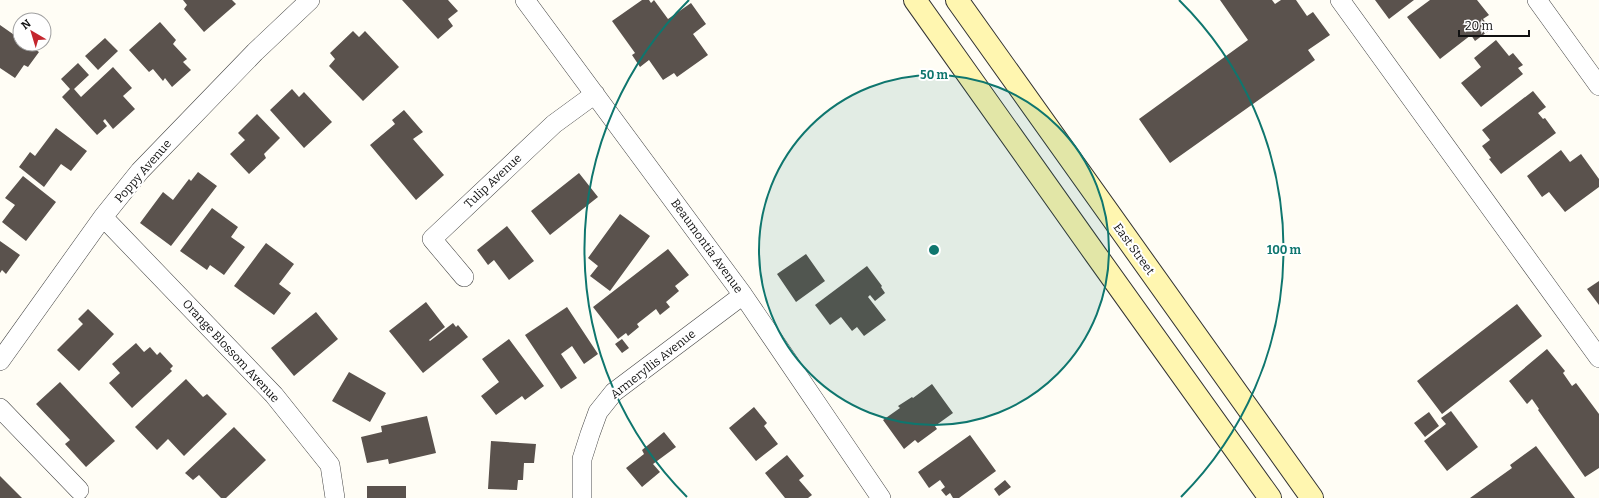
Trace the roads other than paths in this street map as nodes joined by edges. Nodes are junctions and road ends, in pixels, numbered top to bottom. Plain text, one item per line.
1 (310, 0) edge
2 (525, 0) edge
3 (915, 0) edge
4 (957, 0) edge
5 (1340, 0) edge
6 (1536, 0) edge
7 (1599, 86) edge
8 (595, 94) junction
9 (103, 217) junction
10 (464, 277) dead end
11 (743, 295) junction
12 (1599, 358) edge
13 (0, 361) edge
14 (0, 408) edge
15 (79, 490) dead end
16 (335, 498) edge
17 (582, 498) edge
18 (881, 498) edge
19 (1270, 498) edge
20 (1312, 498) edge

1 - 9 street, Poppy Avenue
2 - 8 street, Beaumontia Avenue
3 - 19 main road
4 - 20 main road, East Street
5 - 12 street
6 - 7 street
8 - 10 street, Tulip Avenue
8 - 11 street, Beaumontia Avenue
9 - 13 street, Poppy Avenue
9 - 16 street, Orange Blossom Avenue
11 - 17 street, Armeryllis Avenue
11 - 18 street, Beaumontia Avenue
14 - 15 street

